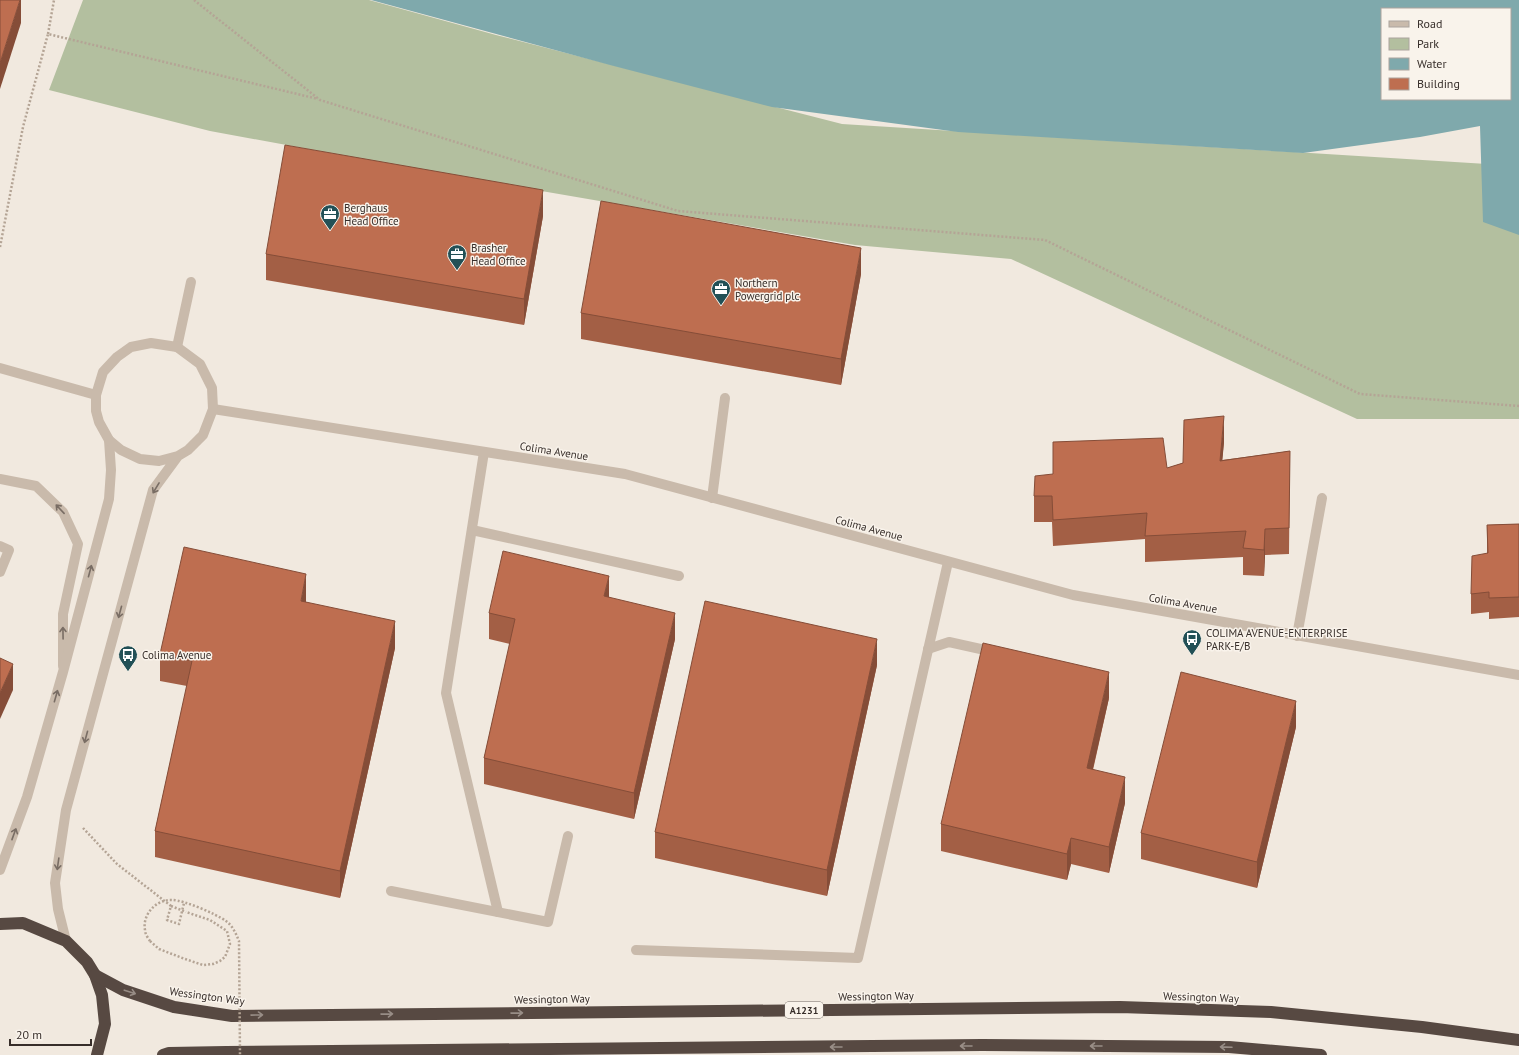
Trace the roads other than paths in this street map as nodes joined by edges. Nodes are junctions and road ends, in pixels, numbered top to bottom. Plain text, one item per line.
1 (191, 282) dead end
2 (177, 347) junction
3 (0, 368) edge
4 (96, 395) junction
5 (724, 398) dead end
6 (213, 409) junction
7 (110, 440) junction
8 (484, 452) junction
9 (178, 456) junction
10 (0, 479) edge
11 (712, 498) junction
12 (1322, 498) dead end
13 (472, 530) junction
14 (0, 546) edge
15 (948, 562) junction
16 (0, 572) edge
17 (679, 576) dead end
18 (1297, 636) junction
19 (928, 650) junction
20 (1002, 653) edge
21 (63, 672) junction
22 (1519, 675) edge
23 (568, 836) dead end
24 (0, 870) edge
25 (391, 891) dead end
26 (498, 912) junction
27 (0, 924) edge
28 (66, 941) junction
29 (636, 950) dead end
30 (95, 976) junction
31 (1519, 1040) edge
32 (97, 1055) edge
33 (163, 1055) edge
34 (1321, 1055) edge

1 - 2 street
2 - 4 street
2 - 6 street
3 - 4 street
4 - 7 street
5 - 11 street
6 - 8 street, Colima Avenue
6 - 9 street
7 - 9 street
21 -> 7 street
8 - 11 street, Colima Avenue
8 - 13 street
9 -> 28 street
21 -> 10 street
11 - 15 street, Colima Avenue
12 - 18 street
13 - 17 street
13 - 26 street
14 - 16 street
15 - 18 street, Colima Avenue
15 - 19 street
18 - 22 street, Colima Avenue
19 - 20 street
19 - 29 street
24 -> 21 street
23 - 26 street
25 - 26 street
27 - 28 highway, Wessington Way
28 - 30 highway, Wessington Way
30 -> 31 highway, Wessington Way / A1231
30 - 32 highway, Wessington Way
34 -> 33 highway

